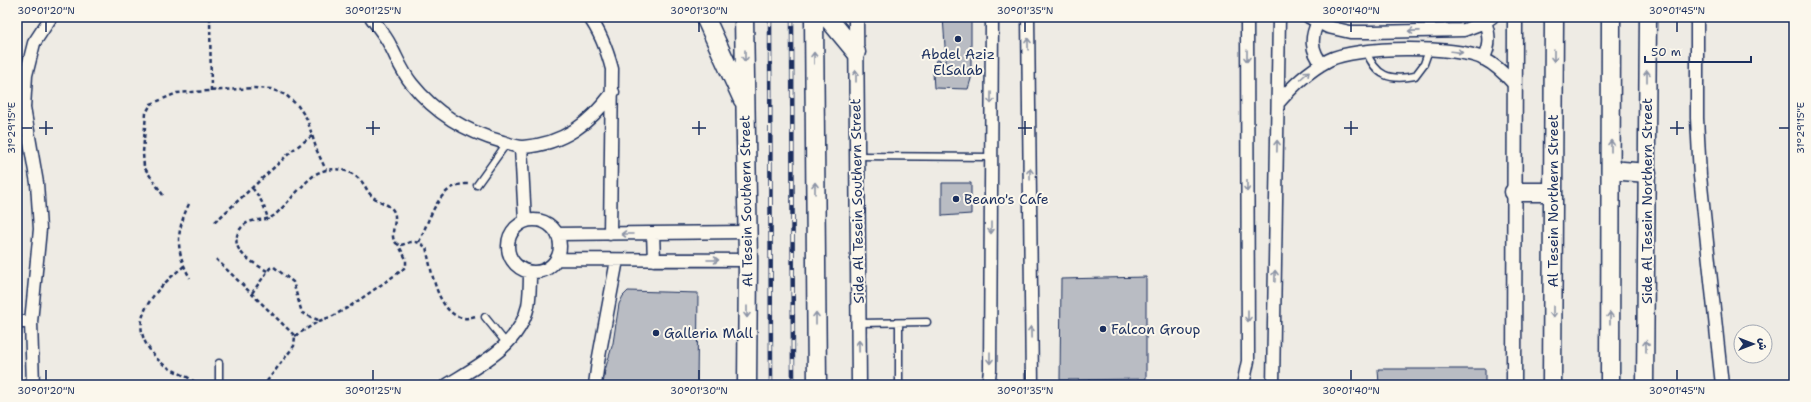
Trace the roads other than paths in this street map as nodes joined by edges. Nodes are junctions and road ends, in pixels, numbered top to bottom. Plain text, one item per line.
1 (51, 17) edge
2 (371, 17) edge
3 (589, 17) edge
4 (705, 17) edge
5 (744, 17) edge
6 (814, 17) edge
7 (827, 17) edge
8 (856, 17) edge
9 (992, 17) edge
10 (1028, 17) edge
11 (1247, 17) edge
12 (1279, 17) edge
13 (1515, 17) edge
14 (1554, 17) edge
15 (1611, 17) edge
16 (1648, 17) edge
17 (1697, 17) edge
18 (1314, 19) edge
19 (1488, 20) edge
20 (1429, 50) junction
21 (1366, 51) junction
22 (856, 52) junction
23 (1483, 59) junction
24 (1322, 64) junction
25 (1514, 84) junction
26 (613, 92) junction
27 (1278, 103) junction
28 (745, 105) junction
29 (507, 143) junction
30 (521, 147) junction
31 (856, 156) junction
32 (991, 157) junction
33 (1611, 170) junction
34 (1647, 173) junction
35 (477, 185) road end
36 (1514, 192) junction
37 (1553, 192) junction
38 (525, 221) junction
39 (747, 232) junction
40 (557, 234) junction
41 (610, 234) junction
42 (653, 234) junction
43 (557, 259) junction
44 (617, 260) junction
45 (654, 260) junction
46 (748, 260) junction
47 (530, 272) junction
48 (485, 317) road end
49 (17, 322) edge
50 (31, 322) junction
51 (858, 322) junction
52 (899, 322) junction
53 (927, 322) dead end
54 (507, 344) junction
55 (220, 363) dead end
56 (32, 385) edge
57 (220, 385) edge
58 (447, 385) edge
59 (595, 385) edge
60 (747, 385) edge
61 (817, 385) edge
62 (859, 385) edge
63 (898, 385) edge
64 (988, 385) edge
65 (1032, 385) edge
66 (1243, 385) edge
67 (1273, 385) edge
68 (1514, 385) edge
69 (1552, 385) edge
70 (1610, 385) edge
71 (1646, 385) edge
72 (1722, 385) edge

1 - 50 street
2 - 29 street
3 - 26 street
4 - 28 main road
5 -> 28 main road, Al Tesein Southern Street
61 -> 6 main road
7 - 22 main road
8 - 22 street, Side Al Tesein Southern Street
9 -> 32 street
65 -> 10 street
11 -> 66 street
12 - 27 street
13 - 25 street
14 -> 37 main road, Al Tesein Northern Street
33 -> 15 main road
34 -> 16 main road, Side Al Tesein Northern Street
17 - 72 street
19 -> 18 street
18 - 24 street
19 - 23 street
20 - 21 street
20 - 21 lane
20 -> 23 street
21 - 24 street
31 -> 22 street, Side Al Tesein Southern Street
23 - 25 street
27 -> 24 street
25 - 36 street
26 - 30 street
26 - 41 street
67 -> 27 street
28 - 39 main road, Al Tesein Southern Street
29 - 30 street
29 - 35 lane
30 - 38 street
31 - 32 lane
31 - 51 street, Side Al Tesein Southern Street
32 -> 64 street
33 - 34 main road
70 -> 33 main road
71 -> 34 main road, Side Al Tesein Northern Street
36 - 37 main road
36 - 68 street
37 -> 69 main road, Al Tesein Northern Street
38 - 40 street
38 - 47 street
39 - 42 street
39 - 46 main road, Al Tesein Southern Street
40 - 41 street
40 - 43 street
42 -> 41 street
42 - 45 street
43 - 44 street
43 - 47 street
44 - 45 street
44 - 59 street
45 -> 46 street
46 -> 60 main road, Al Tesein Southern Street
47 - 54 street
48 - 54 lane
49 - 50 street
50 - 56 street
51 - 52 lane
62 -> 51 street, Side Al Tesein Southern Street
52 - 53 lane
52 - 63 lane
54 - 58 street
55 - 57 lane

